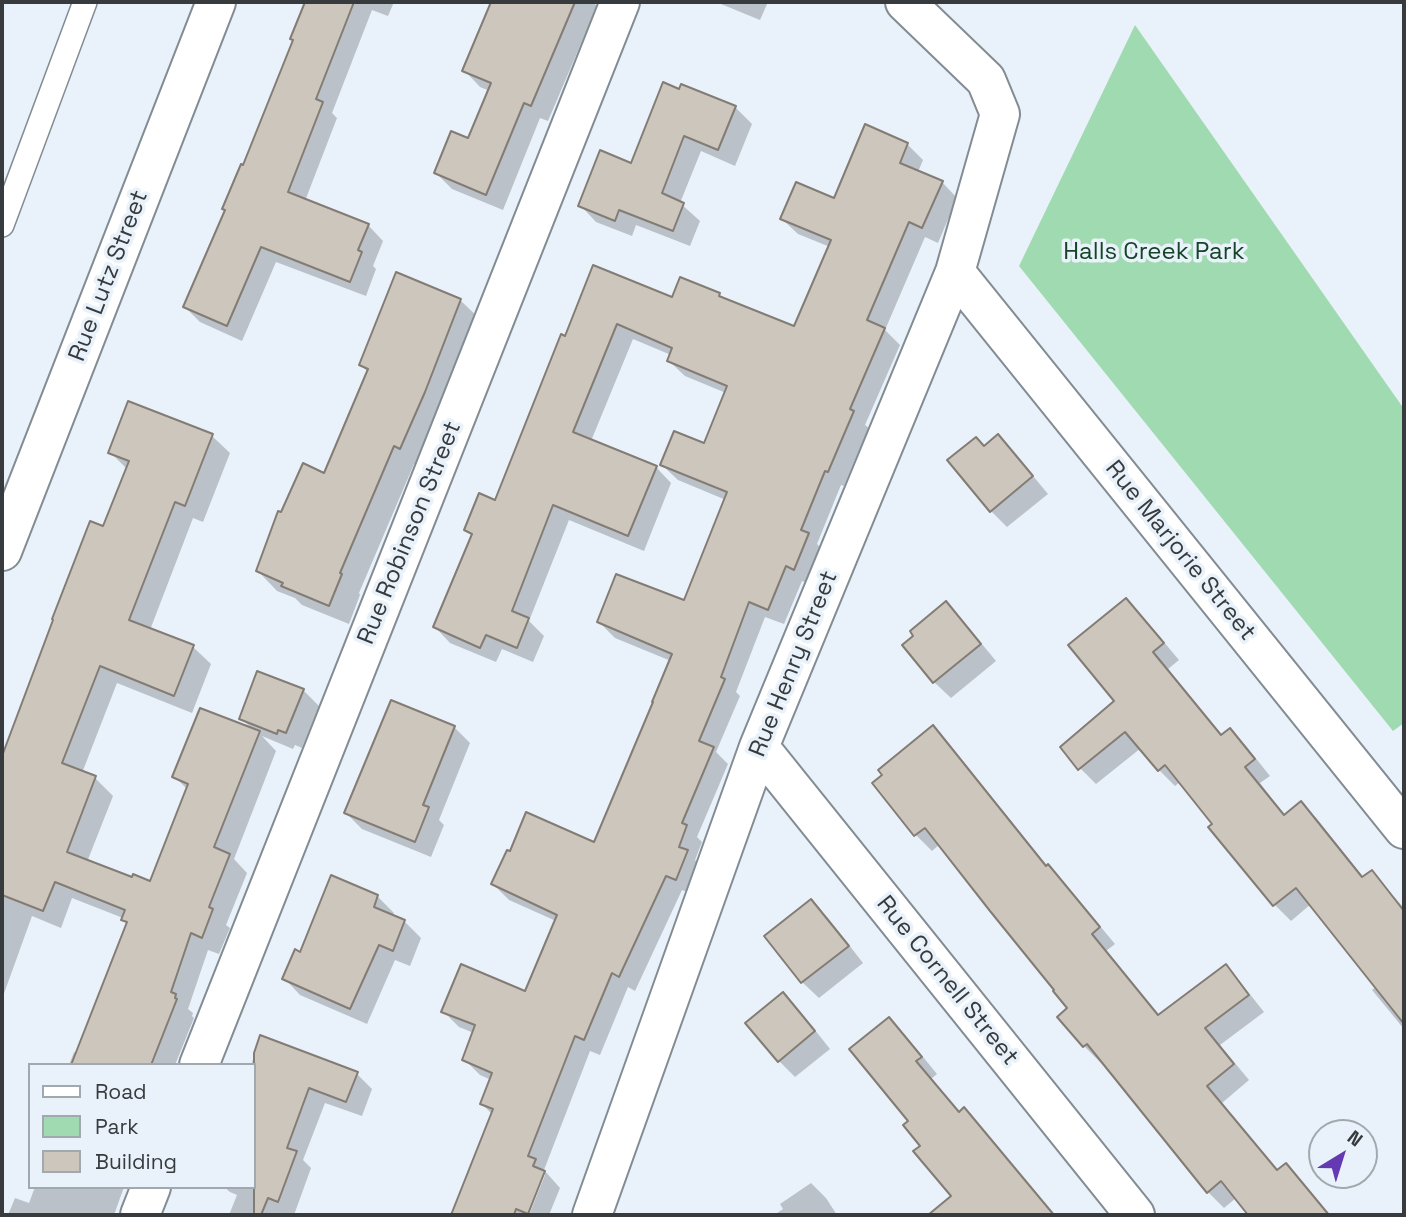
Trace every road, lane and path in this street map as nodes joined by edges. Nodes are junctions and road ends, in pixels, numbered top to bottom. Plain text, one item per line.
1 (85, 2) edge
2 (216, 2) edge
3 (620, 2) edge
4 (905, 2) edge
5 (2, 225) edge
6 (955, 272) junction
7 (2, 551) edge
8 (759, 747) junction
9 (1404, 829) edge
10 (200, 1063) edge
11 (150, 1189) edge
12 (140, 1215) edge
13 (592, 1215) edge
14 (1135, 1215) edge

1 - 5 lane
2 - 7 street, Rue Lutz Street
3 - 10 street, Rue Robinson Street
4 - 6 street, Rue Henry Street
6 - 8 street, Rue Henry Street
6 - 9 street, Rue Marjorie Street
8 - 13 street, Rue Henry Street
8 - 14 street, Rue Cornell Street
11 - 12 street

